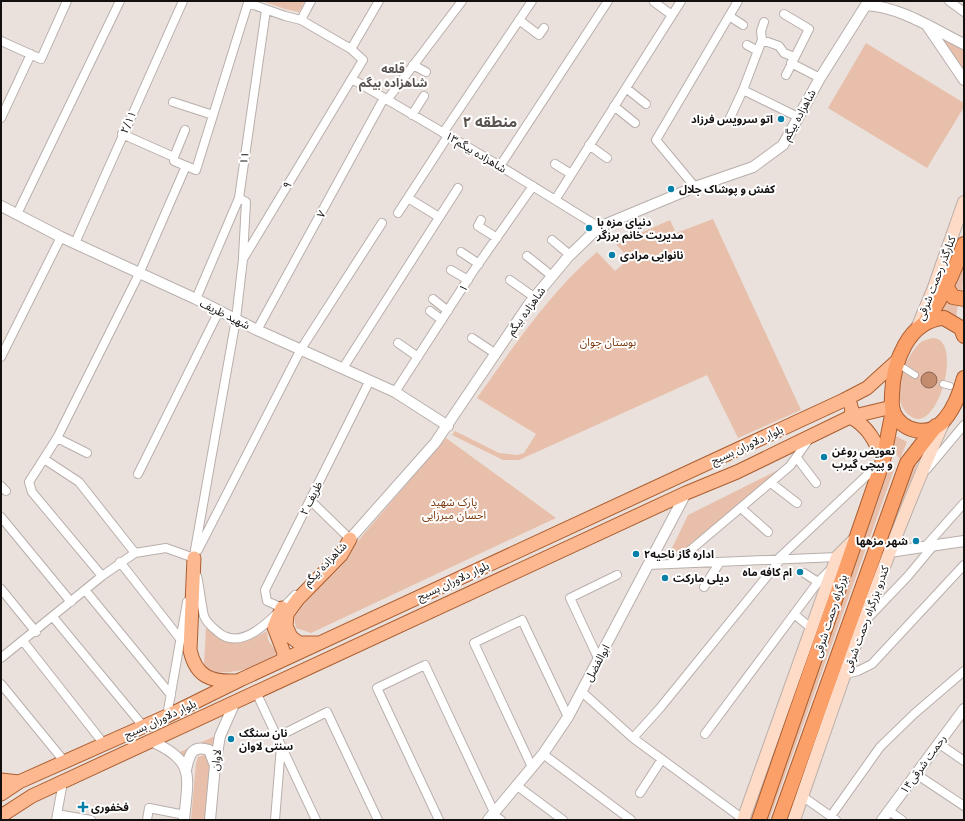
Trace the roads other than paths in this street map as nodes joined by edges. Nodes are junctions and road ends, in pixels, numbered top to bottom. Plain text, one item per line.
1 (67, 1) edge
2 (120, 1) edge
3 (183, 1) edge
4 (311, 1) edge
5 (379, 1) edge
6 (462, 1) edge
7 (532, 1) edge
8 (608, 1) edge
9 (681, 1) edge
10 (738, 1) edge
11 (949, 1) edge
12 (654, 2) edge
13 (864, 2) edge
14 (266, 10) junction
15 (964, 12) edge
16 (784, 14) dead end
17 (672, 15) junction
18 (729, 16) junction
19 (301, 20) junction
20 (519, 20) junction
21 (764, 22) dead end
22 (742, 25) dead end
23 (928, 27) junction
24 (544, 28) dead end
25 (762, 40) junction
26 (1, 41) edge
27 (964, 44) edge
28 (747, 45) dead end
29 (351, 49) junction
30 (758, 51) junction
31 (31, 54) junction
32 (793, 60) junction
33 (413, 65) junction
34 (426, 72) dead end
35 (786, 75) dead end
36 (963, 77) edge
37 (820, 78) junction
38 (352, 79) junction
39 (626, 88) junction
40 (743, 90) junction
41 (424, 96) dead end
42 (386, 99) junction
43 (173, 102) dead end
44 (646, 104) dead end
45 (614, 106) junction
46 (214, 114) junction
47 (412, 115) junction
48 (798, 117) junction
49 (1, 118) edge
50 (729, 120) dead end
51 (635, 122) dead end
52 (185, 130) dead end
53 (122, 134) junction
54 (446, 134) junction
55 (589, 145) junction
56 (174, 157) junction
57 (607, 158) dead end
58 (555, 164) dead end
59 (186, 166) junction
60 (500, 166) junction
61 (571, 174) junction
62 (533, 186) junction
63 (695, 187) junction
64 (458, 188) dead end
65 (239, 198) junction
66 (408, 198) junction
67 (555, 200) junction
68 (964, 202) edge
69 (1, 206) edge
70 (398, 213) dead end
71 (17, 214) junction
72 (440, 216) junction
73 (481, 220) dead end
74 (382, 223) dead end
75 (599, 227) junction
76 (61, 237) junction
77 (497, 238) junction
78 (552, 240) dead end
79 (75, 243) junction
80 (964, 244) edge
81 (461, 252) dead end
82 (570, 255) junction
83 (527, 256) dead end
84 (243, 259) junction
85 (479, 264) junction
86 (451, 270) dead end
87 (139, 274) junction
88 (552, 276) junction
89 (468, 280) junction
90 (510, 280) dead end
91 (947, 288) junction
92 (534, 298) junction
93 (196, 299) junction
94 (433, 299) dead end
95 (964, 299) edge
96 (220, 311) junction
97 (430, 311) dead end
98 (448, 311) junction
99 (236, 319) junction
100 (442, 320) junction
101 (919, 328) junction
102 (257, 330) junction
103 (964, 336) edge
104 (472, 338) dead end
105 (398, 343) dead end
106 (301, 349) junction
107 (496, 354) junction
108 (1, 357) edge
109 (418, 357) junction
110 (901, 363) junction
111 (342, 368) junction
112 (915, 374) dead end
113 (964, 378) edge
114 (370, 380) junction
115 (943, 384) dead end
116 (950, 386) dead end
117 (395, 392) junction
118 (844, 400) junction
119 (892, 409) junction
120 (850, 417) junction
121 (940, 423) junction
122 (964, 425) edge
123 (448, 426) junction
124 (812, 435) junction
125 (57, 438) junction
126 (87, 453) dead end
127 (796, 458) junction
128 (44, 459) junction
129 (883, 461) junction
130 (905, 469) junction
131 (138, 474) dead end
132 (919, 478) junction
133 (771, 483) junction
134 (816, 483) dead end
135 (686, 493) junction
136 (310, 500) junction
137 (797, 502) dead end
138 (964, 503) edge
139 (741, 508) junction
140 (1, 517) edge
141 (563, 530) junction
142 (768, 532) dead end
143 (858, 536) junction
144 (350, 539) junction
145 (964, 541) edge
146 (929, 546) junction
147 (570, 547) junction
148 (889, 552) junction
149 (135, 553) junction
150 (194, 558) junction
151 (779, 559) junction
152 (120, 562) junction
153 (720, 562) junction
154 (835, 562) junction
155 (674, 564) junction
156 (648, 565) junction
157 (964, 565) edge
158 (804, 573) dead end
159 (616, 575) dead end
160 (102, 576) junction
161 (818, 582) junction
162 (704, 587) dead end
163 (1, 589) edge
164 (85, 590) junction
165 (71, 602) junction
166 (282, 608) junction
167 (794, 614) junction
168 (53, 617) junction
169 (864, 622) junction
170 (811, 628) junction
171 (36, 632) junction
172 (181, 640) junction
173 (22, 641) junction
174 (320, 643) junction
175 (1, 658) edge
176 (283, 660) junction
177 (599, 660) junction
178 (964, 672) edge
179 (846, 674) junction
180 (238, 681) junction
181 (1, 684) edge
182 (256, 692) junction
183 (582, 692) junction
184 (171, 695) junction
185 (234, 702) junction
186 (964, 709) edge
187 (167, 716) junction
188 (568, 717) junction
189 (143, 726) junction
190 (705, 734) dead end
191 (277, 736) junction
192 (633, 738) junction
193 (151, 741) junction
194 (938, 743) junction
195 (104, 744) junction
196 (281, 746) junction
197 (544, 754) junction
198 (662, 759) junction
199 (64, 761) junction
200 (964, 761) edge
201 (215, 764) junction
202 (532, 767) junction
203 (186, 772) junction
204 (916, 774) junction
205 (1, 780) edge
206 (19, 782) junction
207 (63, 782) junction
208 (516, 786) junction
209 (640, 793) dead end
210 (1, 794) edge
211 (32, 796) junction
212 (802, 796) junction
213 (964, 806) edge
214 (889, 811) junction
215 (491, 815) edge
216 (1, 816) edge
217 (57, 817) edge
218 (184, 817) edge
219 (833, 818) edge
220 (3, 820) edge
221 (91, 820) edge
222 (147, 820) edge
223 (210, 820) edge
224 (275, 820) edge
225 (316, 820) edge
226 (378, 820) edge
227 (439, 820) edge
228 (501, 820) edge
229 (563, 820) edge
230 (631, 820) edge
231 (743, 820) edge
232 (759, 820) edge
233 (779, 820) edge
234 (794, 820) edge
235 (882, 820) edge
236 (902, 820) edge

1 - 31 street
2 - 71 street
3 - 53 street, ۲/۱۱
4 - 19 street
5 - 29 street
6 - 33 street, ۷
7 - 20 street
8 - 60 street
9 - 17 street
10 - 18 street
11 - 15 street
12 - 17 street
13 - 23 street, شاهزاده بیگم
13 - 37 street, شاهزاده بیگم
14 - 19 street
14 - 46 street
14 - 65 street, ۱۱
16 - 32 street
17 - 39 street
18 - 22 street
18 - 63 street
19 - 29 street
20 - 24 street
20 - 54 street
21 - 25 street
23 - 27 street, شاهزاده بیگم
23 - 36 street, شاهزاده بیگم
25 - 30 street
25 - 32 street
26 - 31 street
28 - 30 street
29 - 38 street, ۹
30 - 40 street
31 - 49 street
32 - 35 street
32 - 37 street
33 - 34 street
33 - 42 street, ۷
37 - 48 street, شاهزاده بیگم
38 - 42 street, شاهزاده بیگم۱۳
38 - 84 street, ۹
39 - 44 street
39 - 45 street
40 - 48 street
40 - 50 street
41 - 47 street
42 - 47 street, شاهزاده بیگم۱۳
42 - 102 street, ۷
43 - 46 street
45 - 51 street
45 - 55 street
46 - 59 street
47 - 54 street, شاهزاده بیگم۱۳
48 - 63 street, شاهزاده بیگم
52 - 56 street
53 - 56 street
53 - 79 street, ۲/۱۱
54 - 60 street, شاهزاده بیگم۱۳
54 - 66 street
55 - 57 street
55 - 61 street
56 - 59 street
58 - 61 street
59 - 87 street
60 - 62 street, شاهزاده بیگم۱۳
61 - 67 street
62 - 67 street, شاهزاده بیگم۱۳
62 - 77 street, ۱
63 - 75 street, شاهزاده بیگم
64 - 72 street
65 - 84 street
65 - 93 street, ۱۱
66 - 70 street
66 - 72 street
67 - 75 street, شاهزاده بیگم۱۳
68 - 101 main road, کنارگذر رحمت شرقی
69 - 71 street, شهید ظریف
71 - 76 street, شهید ظریف
72 - 111 street
73 - 77 street
74 - 106 street
75 - 82 street, شاهزاده بیگم
76 - 79 street, شهید ظریف
76 - 108 street
77 - 85 street, ۱
78 - 82 street
79 - 87 street, شهید ظریف
80 - 91 highway
81 - 85 street
82 - 88 street, شاهزاده بیگم
83 - 88 street
84 - 99 street, ۹
85 - 89 street, ۱
86 - 89 street
87 - 93 street, شهید ظریف
87 - 125 street
88 - 92 street, شاهزاده بیگم
89 - 98 street, ۱
90 - 92 street
91 - 95 highway
91 - 101 highway
92 - 107 street, شاهزاده بیگم
93 - 96 street, شهید ظریف
94 - 98 street
96 - 99 street, شهید ظریف
96 - 131 street
97 - 100 street
98 - 100 street, ۱
99 - 102 street, شهید ظریف
99 - 150 street, ۹
100 - 109 street, ۱
101 - 103 highway
101 - 110 highway, بزرگراه رحمت شرقی
102 - 106 street, شهید ظریف
104 - 107 street
105 - 109 street
106 - 111 street, شهید ظریف
106 - 150 street
107 - 123 street, شاهزاده بیگم
109 - 117 street, ۱
110 - 112 street
110 - 118 main road, بلوار دلاوران بسیج
110 - 119 highway, بزرگراه رحمت شرقی
111 - 114 street, شهید ظریف
113 - 121 highway, بزرگراه رحمت شرقی
114 - 117 street, شهید ظریف
114 - 136 street, ظریف ۲
115 - 116 street
117 - 123 street, شهید ظریف
118 - 120 main road
118 - 141 main road, بلوار دلاوران بسیج
119 - 120 main road, بلوار دلاوران بسیج
119 - 121 highway
119 - 129 highway, بزرگراه رحمت شرقی
120 - 124 main road, بلوار دلاوران بسیج
120 - 129 main road
121 - 130 highway, بزرگراه رحمت شرقی
121 - 132 main road, کندرو بزرگراه رحمت شرقی
122 - 132 street
123 - 144 street, شاهزاده بیگم
124 - 127 street
124 - 135 main road, بلوار دلاوران بسیج
125 - 126 street
125 - 128 street
127 - 133 street
127 - 134 street
128 - 149 street
128 - 160 street
129 - 130 highway
129 - 143 highway, بزرگراه رحمت شرقی
129 - 151 street
130 - 233 highway, بزرگراه رحمت شرقی
132 - 148 main road, کندرو بزرگراه رحمت شرقی
133 - 137 street
133 - 139 street
135 - 147 main road, بلوار دلاوران بسیج
135 - 156 street, ابوالفضل
136 - 144 street
136 - 166 street, ظریف ۲
138 - 146 street
139 - 142 street
139 - 155 street
140 - 165 street
141 - 147 main road
141 - 174 main road, بلوار دلاوران بسیج
143 - 154 main road
143 - 232 highway, بزرگراه رحمت شرقی
144 - 166 street, شاهزاده بیگم
144 - 174 main road
145 - 146 street
146 - 148 street
146 - 169 street
147 - 182 main road, بلوار دلاوران بسیج
148 - 169 main road, کندرو بزرگراه رحمت شرقی
149 - 150 street
149 - 152 street
150 - 166 street, شاهزاده بیگم
150 - 172 street, ۹
150 - 180 main road
151 - 153 street
151 - 154 street
151 - 192 street
152 - 160 street
152 - 172 street
153 - 155 street
153 - 162 street
154 - 161 street
154 - 170 main road
155 - 156 street
156 - 177 street, ابوالفضل
157 - 179 street
158 - 161 street
159 - 177 street
160 - 164 street
161 - 167 street
163 - 171 street
164 - 165 street
164 - 184 street
165 - 168 street
166 - 176 main road
167 - 170 street
167 - 190 street
168 - 171 street
168 - 189 street
169 - 179 main road, کندرو بزرگراه رحمت شرقی
170 - 231 main road
171 - 173 street
172 - 184 street, ۹
173 - 175 street
173 - 195 street
174 - 176 main road, بلوار دلاوران بسیج
176 - 180 main road, بلوار دلاوران بسیج
177 - 183 street, ابوالفضل
178 - 219 street
179 - 212 main road, کندرو بزرگراه رحمت شرقی
180 - 187 main road, بلوار دلاوران بسیج
181 - 199 street
182 - 185 main road, بلوار دلاوران بسیج
182 - 191 street
183 - 188 street, ابوالفضل
183 - 192 street
184 - 187 street, ۹
185 - 193 main road, بلوار دلاوران بسیج
185 - 201 street, لاوان
186 - 194 street, ۱۴رحمت شرقی
187 - 189 main road, بلوار دلاوران بسیج
188 - 197 street, ابوالفضل
188 - 202 street
189 - 195 main road, بلوار دلاوران بسیج
191 - 196 street
191 - 226 street
192 - 198 street
193 - 203 street
193 - 207 main road, بلوار دلاوران بسیج
194 - 200 street
194 - 204 street, ۱۴رحمت شرقی
195 - 199 main road, بلوار دلاوران بسیج
196 - 224 street
196 - 225 street
197 - 202 street, ابوالفضل
197 - 230 street
198 - 209 street
198 - 231 street
199 - 206 main road, بلوار دلاوران بسیج
201 - 203 street
201 - 223 street, لاوان
202 - 208 street, ابوالفضل
203 - 218 street
204 - 213 street
204 - 214 street, ۱۴رحمت شرقی
205 - 206 main road
206 - 210 main road, بلوار دلاوران بسیج
207 - 211 main road, بلوار دلاوران بسیج
207 - 217 street
208 - 215 street, ابوالفضل
208 - 229 street
211 - 216 main road, بلوار دلاوران بسیج
211 - 220 main road
212 - 219 street
212 - 234 main road, کندرو بزرگراه رحمت شرقی
214 - 235 street, ۱۴رحمت شرقی
214 - 236 street
215 - 227 street
215 - 228 street
217 - 221 street
218 - 222 street

